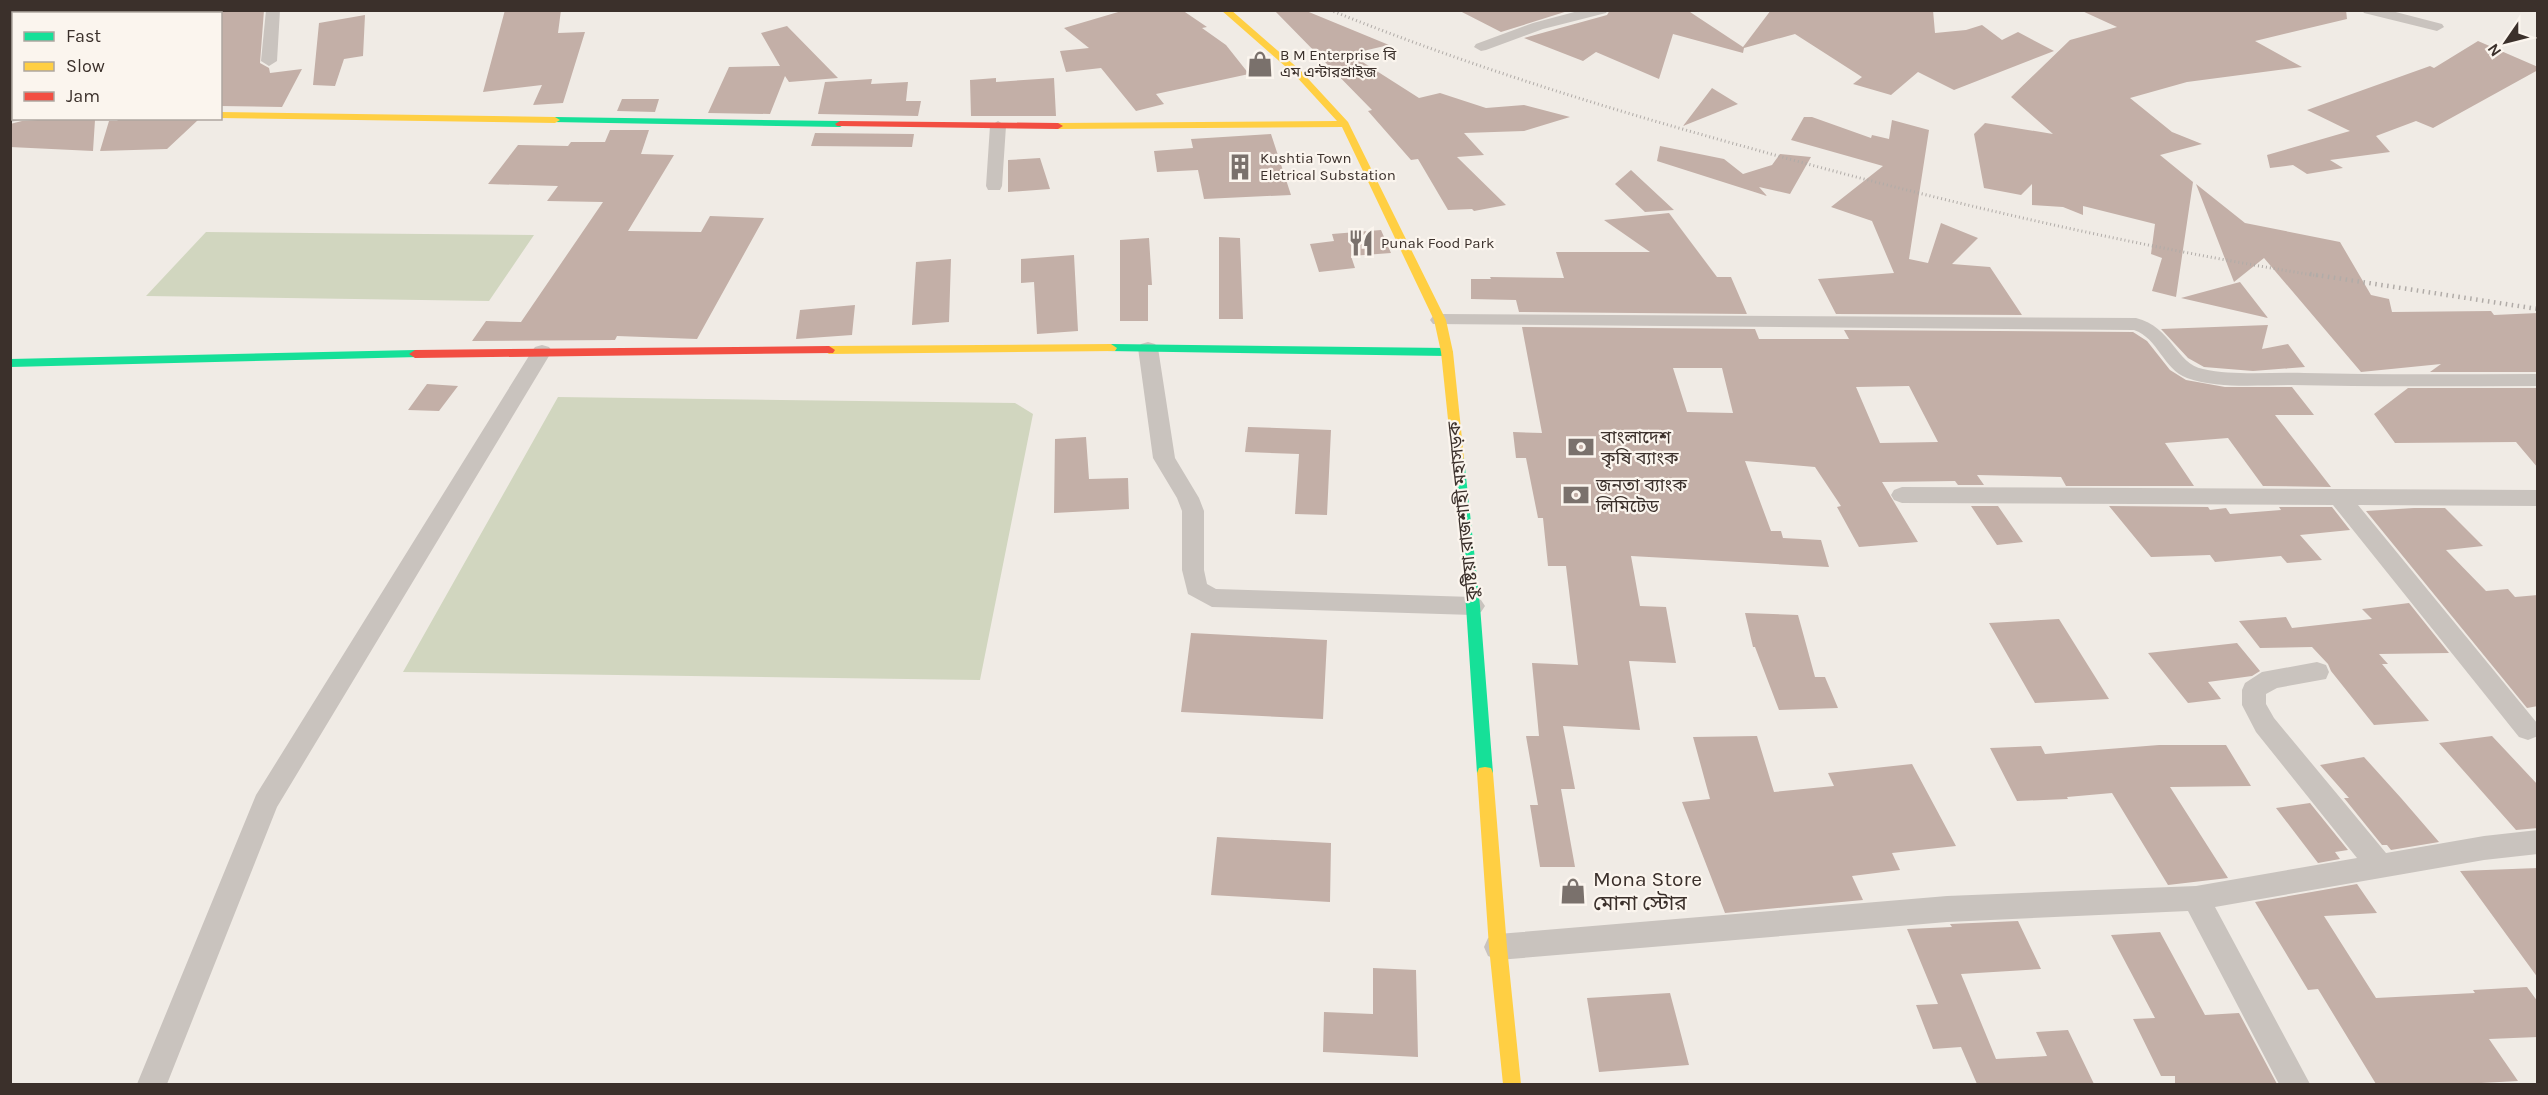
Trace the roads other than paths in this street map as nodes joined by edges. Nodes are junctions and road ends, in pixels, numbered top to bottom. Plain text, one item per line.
1 (273, 10) edge
2 (1225, 10) edge
3 (1601, 10) edge
4 (2369, 10) edge
5 (2437, 27) dead end
6 (1481, 47) dead end
7 (269, 61) dead end
8 (222, 115) edge
9 (1345, 124) junction
10 (998, 126) junction
11 (994, 186) dead end
12 (1440, 320) junction
13 (1148, 348) junction
14 (542, 351) junction
15 (1447, 352) junction
16 (10, 363) edge
17 (2538, 380) edge
18 (1902, 495) dead end
19 (2340, 498) junction
20 (2538, 498) edge
21 (1473, 606) junction
22 (2317, 672) dead end
23 (2534, 729) edge
24 (2538, 842) edge
25 (2380, 866) junction
26 (2196, 898) junction
27 (1498, 947) junction
28 (152, 1084) edge
29 (1512, 1084) edge
30 (2295, 1084) edge

1 - 7 street
2 - 9 main road, কুষ্টিয়া রাজশাহী মহাসড়ক
3 - 6 street
4 - 5 street
8 - 10 main road
9 - 10 main road
9 - 12 main road, কুষ্টিয়া রাজশাহী মহাসড়ক
10 - 11 street
12 - 15 main road, কুষ্টিয়া রাজশাহী মহাসড়ক
12 - 17 street
13 - 14 main road
13 - 15 main road
13 - 21 street
14 - 16 main road
14 - 28 street
15 - 21 main road, কুষ্টিয়া রাজশাহী মহাসড়ক
18 - 19 street
19 - 20 street
19 - 23 street
21 - 27 main road, কুষ্টিয়া রাজশাহী মহাসড়ক
22 - 25 street
24 - 25 street
25 - 26 street
26 - 27 street
26 - 30 street
27 - 29 main road, কুষ্টিয়া রাজশাহী মহাসড়ক

